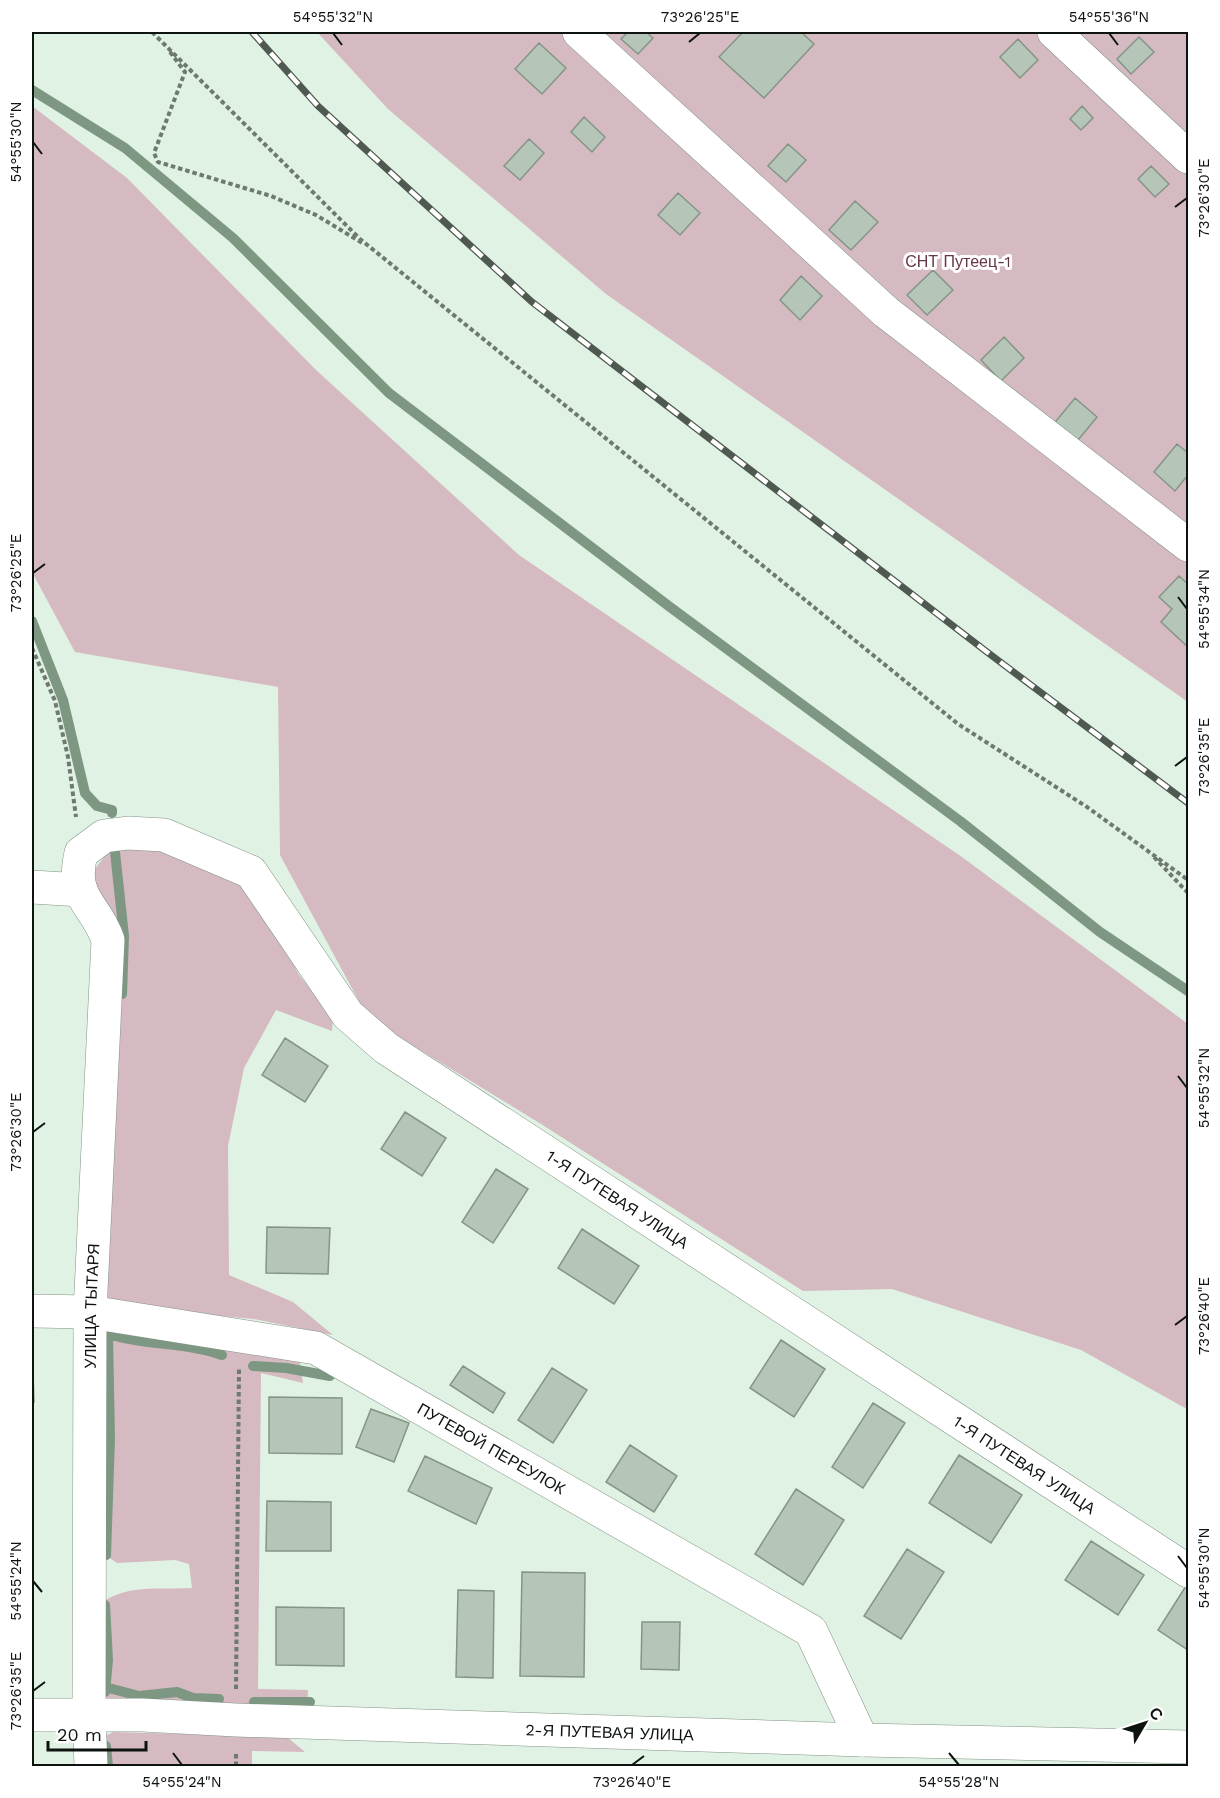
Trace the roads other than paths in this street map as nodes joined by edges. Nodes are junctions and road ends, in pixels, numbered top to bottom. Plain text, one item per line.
1 (579, 32) edge
2 (1054, 32) edge
3 (1188, 157) edge
4 (1188, 545) edge
5 (86, 848) joint
6 (32, 888) edge
7 (81, 890) junction
8 (32, 1311) edge
9 (90, 1312) junction
10 (1188, 1571) edge
11 (32, 1715) edge
12 (89, 1716) junction
13 (862, 1740) junction
14 (1188, 1747) edge
15 (92, 1767) edge

1 - 4 street
2 - 3 street
5 - 7 street, УЛИЦА ТЫТАРЯ
5 - 10 street, 1-Я ПУТЕВАЯ УЛИЦА
6 - 7 street
7 - 9 street, УЛИЦА ТЫТАРЯ
8 - 9 street, ПУТЕВОЙ ПЕРЕУЛОК
9 - 12 street, УЛИЦА ТЫТАРЯ
9 - 13 street, ПУТЕВОЙ ПЕРЕУЛОК
11 - 12 street, 2-Я ПУТЕВАЯ УЛИЦА
12 - 13 street, 2-Я ПУТЕВАЯ УЛИЦА
12 - 15 street, УЛИЦА ТЫТАРЯ
13 - 14 street, 2-Я ПУТЕВАЯ УЛИЦА

